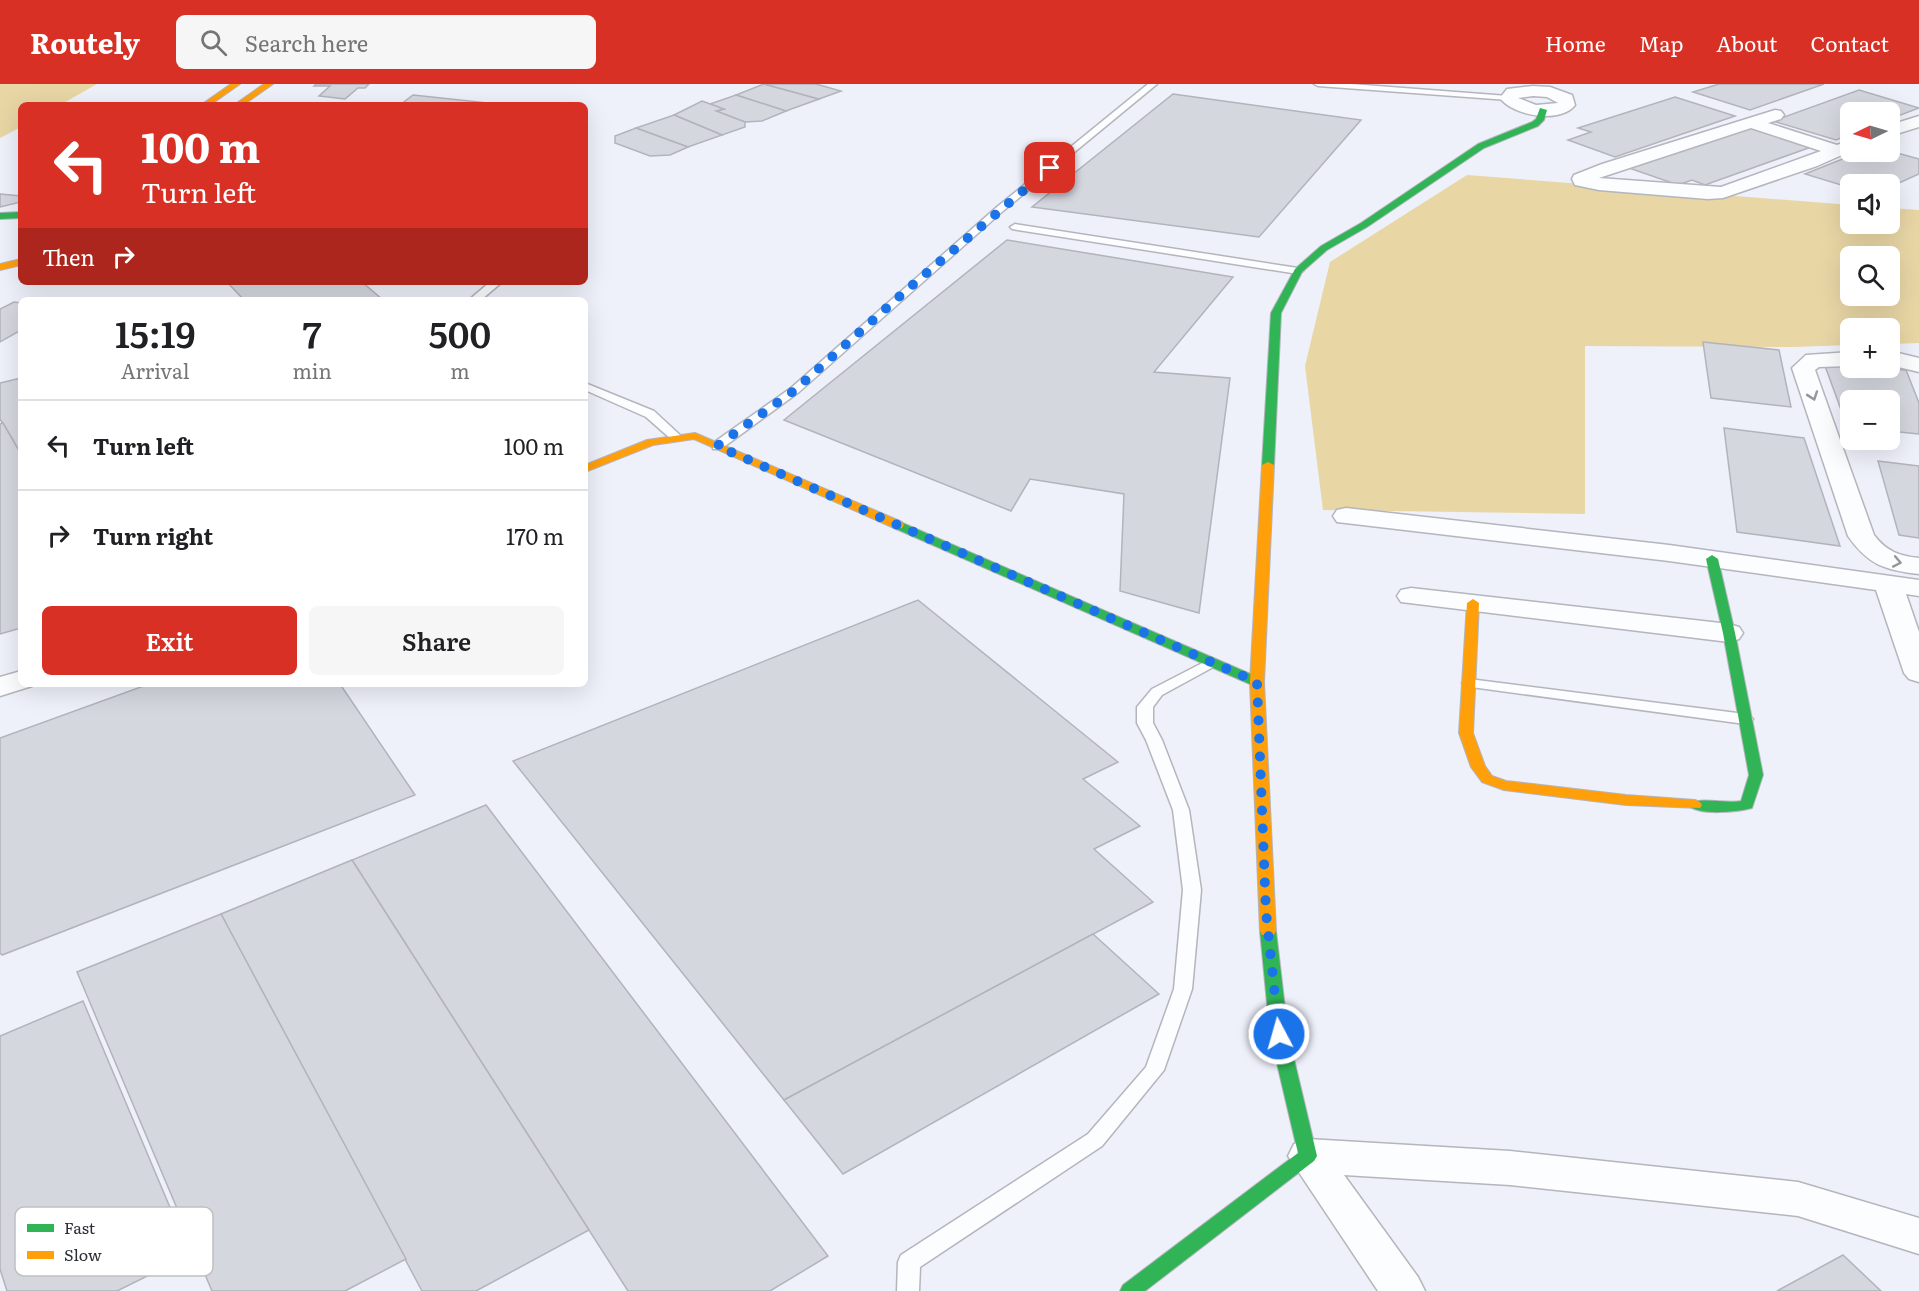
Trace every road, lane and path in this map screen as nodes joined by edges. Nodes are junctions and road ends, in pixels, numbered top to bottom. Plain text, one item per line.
1 (236, 84) edge
2 (268, 84) edge
3 (1154, 84) edge
4 (1318, 84) edge
5 (1508, 98) junction
6 (209, 102) edge
7 (242, 102) edge
8 (1543, 110) junction
9 (1775, 115) dead end
10 (1919, 121) edge
11 (1752, 123) junction
12 (1900, 128) edge
13 (1840, 146) edge
14 (1840, 148) edge
15 (18, 215) edge
16 (0, 216) edge
17 (1015, 227) dead end
18 (18, 263) edge
19 (0, 267) edge
20 (1298, 272) junction
21 (493, 285) edge
22 (478, 297) edge
23 (1840, 359) edge
24 (1900, 360) edge
25 (1919, 365) edge
26 (588, 387) edge
27 (675, 436) junction
28 (717, 446) junction
29 (588, 468) edge
30 (1347, 516) dead end
31 (1712, 559) junction
32 (1919, 566) edge
33 (1888, 584) junction
34 (1919, 588) edge
35 (1411, 596) dead end
36 (1473, 603) junction
37 (1729, 633) junction
38 (1212, 662) junction
39 (1919, 672) edge
40 (18, 681) edge
41 (1257, 682) junction
42 (1468, 683) junction
43 (0, 687) edge
44 (1745, 719) junction
45 (1308, 1156) junction
46 (1919, 1236) edge
47 (908, 1291) edge
48 (1130, 1291) edge
49 (1403, 1291) edge

1 - 6 street
2 - 7 street
3 - 28 lane
4 - 5 lane
5 - 8 street
5 - 8 street
8 - 20 street
9 - 11 street
10 - 12 street
11 - 13 street
11 - 14 street
15 - 16 street
17 - 20 lane
18 - 19 street
20 - 41 street
21 - 22 lane
23 -> 32 street
24 - 25 street
26 - 27 lane
27 - 28 street
27 - 29 street
28 - 38 street
30 - 31 street
31 - 33 street
31 - 37 street
33 - 34 street
33 - 39 street
35 - 36 street
36 - 37 street
36 - 42 street
37 - 44 street
38 - 41 street
38 - 47 lane
40 - 43 street
41 - 45 street
42 - 44 lane
42 - 44 street
45 - 46 street
45 - 48 street
45 - 49 street

